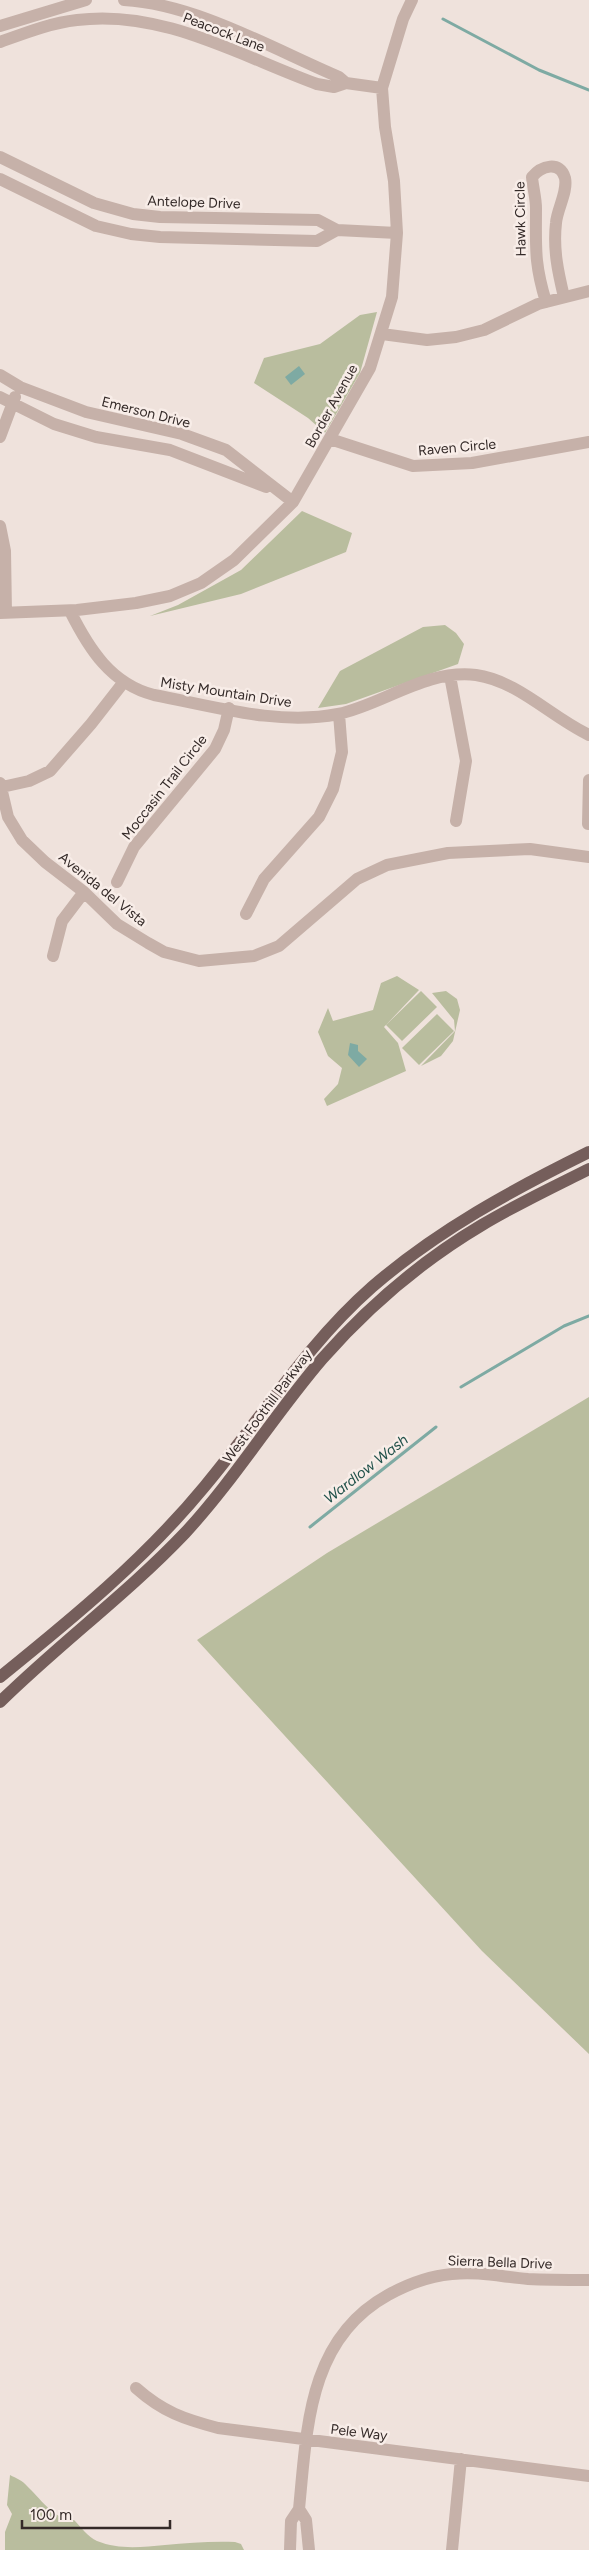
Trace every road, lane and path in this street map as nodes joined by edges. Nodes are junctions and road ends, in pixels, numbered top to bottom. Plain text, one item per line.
1 (86, 0) edge
2 (124, 0) edge
3 (412, 0) edge
4 (186, 14) junction
5 (0, 26) edge
6 (179, 30) junction
7 (0, 42) edge
8 (346, 83) junction
9 (382, 88) junction
10 (0, 157) edge
11 (0, 180) edge
12 (160, 217) junction
13 (337, 230) junction
14 (397, 233) junction
15 (160, 237) junction
16 (589, 292) edge
17 (564, 297) junction
18 (546, 302) junction
19 (382, 334) junction
20 (2, 381) edge
21 (20, 387) junction
22 (0, 397) edge
23 (12, 404) junction
24 (0, 437) edge
25 (330, 439) junction
26 (589, 442) edge
27 (277, 492) junction
28 (293, 502) junction
29 (0, 526) edge
30 (75, 610) junction
31 (3, 613) edge
32 (450, 676) junction
33 (123, 683) junction
34 (229, 708) junction
35 (338, 714) junction
36 (589, 735) edge
37 (589, 780) edge
38 (1, 785) edge
39 (456, 821) dead end
40 (588, 824) edge
41 (589, 857) edge
42 (117, 882) dead end
43 (84, 892) junction
44 (246, 914) dead end
45 (53, 956) dead end
46 (589, 1152) edge
47 (589, 1169) edge
48 (0, 1677) edge
49 (0, 1702) edge
50 (589, 2280) edge
51 (136, 2388) dead end
52 (306, 2441) junction
53 (461, 2459) junction
54 (589, 2476) edge
55 (299, 2509) junction
56 (308, 2546) edge
57 (291, 2548) edge
58 (321, 2550) edge
59 (452, 2550) edge

1 - 5 street
2 - 4 street, Peacock Lane
3 - 9 street, Border Avenue
4 - 6 street
4 - 8 street, Peacock Lane
6 - 7 street, Peacock Lane
6 - 8 street, Peacock Lane
8 - 9 street, Peacock Lane
9 - 14 street, Border Avenue
10 - 12 street, Antelope Drive
11 - 15 street, Antelope Drive
12 - 13 street, Antelope Drive
12 - 15 street
13 - 14 street, Antelope Drive
13 - 15 street, Antelope Drive
14 - 19 street, Border Avenue
16 - 17 street
17 - 18 street
17 - 18 street, Hawk Circle
18 - 19 street
19 - 25 street, Border Avenue
20 - 21 street, Emerson Drive
21 - 23 street
21 - 27 street, Emerson Drive
22 - 23 street, Emerson Drive
23 - 24 street
23 - 27 street, Emerson Drive
25 - 26 street, Raven Circle
25 - 28 street, Border Avenue
27 - 28 street, Emerson Drive
28 - 30 street, Border Avenue
29 - 31 street
30 - 31 street, Border Avenue
30 - 33 street, Misty Mountain Drive
32 - 35 street, Misty Mountain Drive
32 - 36 street, Misty Mountain Drive
32 - 39 street
33 - 34 street, Misty Mountain Drive
33 - 38 street
34 - 35 street, Misty Mountain Drive
34 - 42 street, Moccasin Trail Circle
35 - 44 street
37 - 40 street
38 - 43 street, Avenida del Vista
41 - 43 street, Avenida del Vista
43 - 45 street
46 - 48 main road, West Foothill Parkway
47 - 49 main road, West Foothill Parkway
50 - 52 street, Sierra Bella Drive
51 - 52 street, Pele Way
52 - 53 street, Pele Way
52 - 55 street, Sierra Bella Drive
53 - 54 street, Pele Way
53 - 59 street
55 - 56 street, Sierra Bella Drive
55 - 57 street, Sierra Bella Drive
56 - 57 street
56 - 58 street

